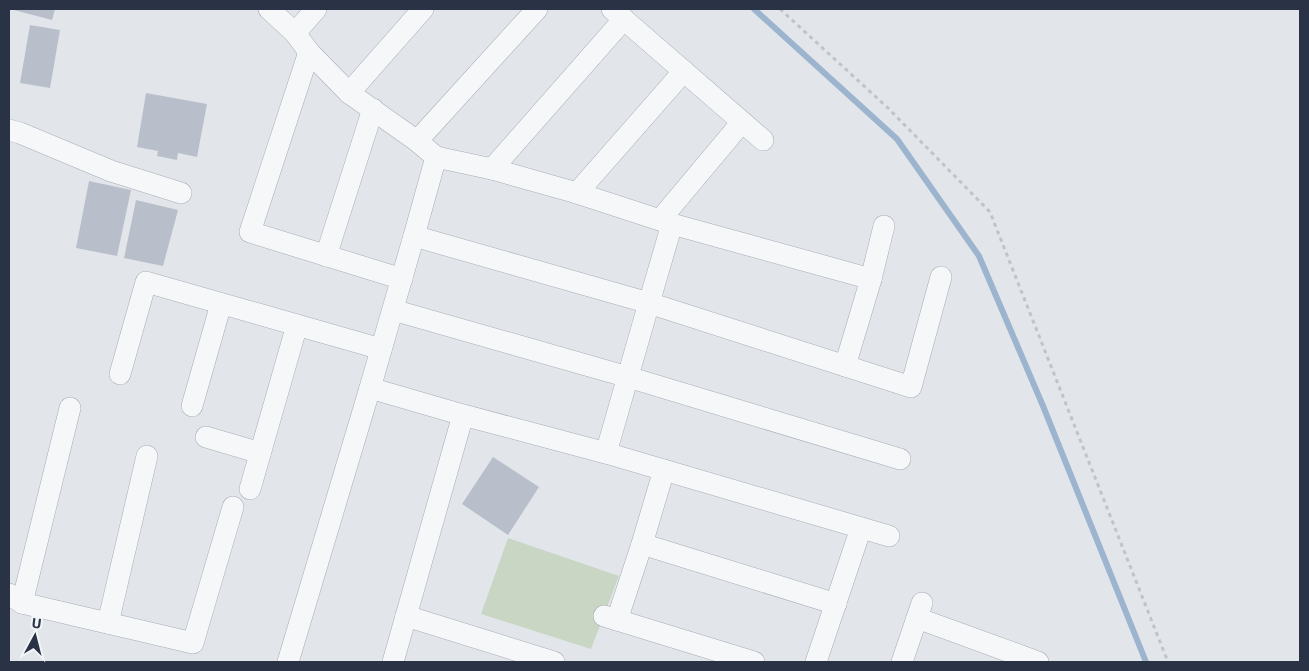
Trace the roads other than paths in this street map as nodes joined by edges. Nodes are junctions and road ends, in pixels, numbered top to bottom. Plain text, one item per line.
1 (269, 9) edge
2 (316, 9) edge
3 (423, 9) edge
4 (537, 9) edge
5 (618, 14) edge
6 (295, 33) junction
7 (309, 52) junction
8 (684, 71) junction
9 (349, 93) junction
10 (373, 109) junction
11 (742, 122) junction
12 (9, 130) edge
13 (762, 140) dead end
14 (416, 141) junction
15 (436, 157) junction
16 (492, 169) junction
17 (181, 193) dead end
18 (577, 193) junction
19 (666, 222) junction
20 (884, 226) dead end
21 (414, 236) junction
22 (326, 256) junction
23 (941, 277) dead end
24 (402, 279) junction
25 (871, 279) junction
26 (649, 303) junction
27 (221, 304) junction
28 (393, 310) junction
29 (296, 326) junction
30 (381, 350) junction
31 (845, 366) junction
32 (120, 374) dead end
33 (628, 377) junction
34 (370, 388) junction
35 (192, 406) dead end
36 (70, 408) dead end
37 (463, 415) junction
38 (206, 437) dead end
39 (260, 453) junction
40 (606, 453) junction
41 (147, 456) dead end
42 (900, 460) dead end
43 (664, 470) junction
44 (250, 489) dead end
45 (233, 507) dead end
46 (861, 528) junction
47 (889, 536) dead end
48 (642, 544) junction
49 (16, 598) edge
50 (836, 604) junction
51 (406, 616) junction
52 (108, 623) junction
53 (288, 662) edge
54 (394, 662) edge
55 (554, 662) edge
56 (754, 662) edge
57 (816, 662) edge
58 (902, 662) edge
59 (1038, 662) edge

1 - 6 street
2 - 6 street
3 - 9 street
4 - 14 street
5 - 8 street
5 - 16 street
6 - 7 street
7 - 9 street
7 - 22 street
8 - 11 street
8 - 18 street
9 - 10 street
10 - 14 street
10 - 22 street
11 - 13 street
11 - 19 street
12 - 17 street
14 - 15 street
15 - 16 street
15 - 21 street
16 - 18 street
18 - 19 street
19 - 25 street
19 - 26 street
20 - 25 street
21 - 24 street
21 - 26 street
22 - 24 street
23 - 31 street
24 - 28 street
25 - 31 street
26 - 31 street
26 - 33 street
27 - 29 street
27 - 32 street
27 - 35 street
28 - 30 street
28 - 33 street
29 - 30 street
29 - 39 street
30 - 34 street
33 - 40 street
33 - 42 street
34 - 37 street
34 - 53 street
36 - 49 street
37 - 40 street
37 - 51 street
38 - 39 street
39 - 44 street
40 - 43 street
41 - 52 street
43 - 46 street
43 - 48 street
45 - 52 street
46 - 47 street
46 - 50 street
48 - 50 street
48 - 56 street
49 - 52 street
50 - 57 street
51 - 54 street
51 - 55 street
58 - 59 street

